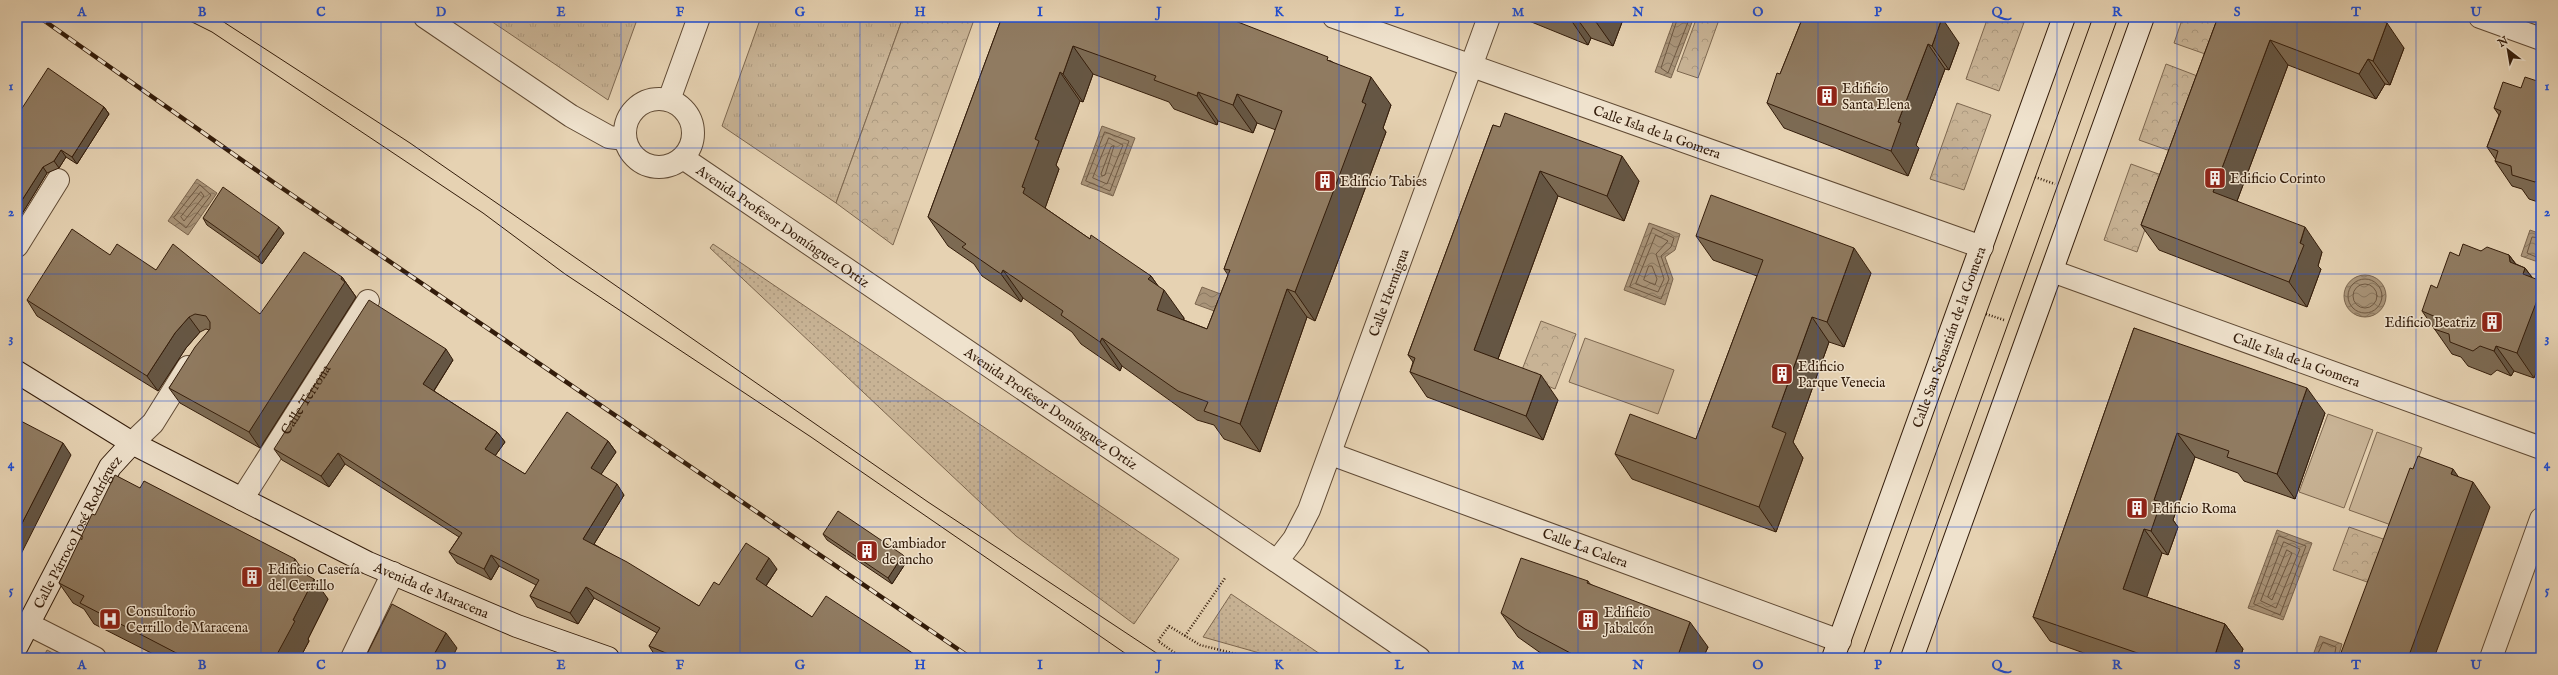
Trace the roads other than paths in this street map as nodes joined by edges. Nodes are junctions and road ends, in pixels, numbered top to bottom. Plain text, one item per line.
1 (425, 17) edge
2 (699, 17) edge
3 (1334, 17) edge
4 (1489, 17) edge
5 (2064, 17) edge
6 (2143, 17) edge
7 (2480, 17) edge
8 (2541, 39) edge
9 (1471, 66) junction
10 (669, 100) junction
11 (625, 139) junction
12 (683, 158) junction
13 (58, 180) dead end
14 (17, 246) edge
15 (1982, 247) junction
16 (2052, 272) junction
17 (368, 301) edge
18 (200, 350) edge
19 (17, 372) edge
20 (132, 443) junction
21 (2541, 448) edge
22 (1331, 454) junction
23 (242, 499) junction
24 (2541, 519) edge
25 (1276, 561) junction
26 (393, 574) junction
27 (28, 624) junction
28 (17, 646) edge
29 (1837, 649) edge
30 (95, 658) edge
31 (352, 658) edge
32 (608, 658) edge
33 (1419, 658) edge
34 (1912, 658) edge
35 (2491, 658) edge

1 - 11 street
2 - 10 street
3 - 9 street, Calle Isla de la Gomera
4 - 9 street, Calle Hermigua
5 - 15 street, Calle San Sebastián de la Gomera
6 - 16 street
7 - 8 street
9 - 15 street, Calle Isla de la Gomera
9 - 22 street, Calle Hermigua
10 - 11 street
10 - 12 street
11 - 12 street
12 - 25 street, Avenida Profesor Domínguez Ortiz
13 - 14 street
15 - 29 street, Calle San Sebastián de la Gomera
16 - 21 street, Calle Isla de la Gomera
16 - 34 street
17 - 23 street, Calle Terrona
18 - 20 street
19 - 20 street, Avenida de Maracena
20 - 23 street, Avenida de Maracena
20 - 27 street, Calle Párroco José Rodríguez
22 - 25 street, Calle Hermigua
22 - 29 street, Calle La Calera
23 - 26 street, Avenida de Maracena
24 - 35 street
25 - 33 street, Avenida Profesor Domínguez Ortiz
26 - 31 street
26 - 32 street, Avenida de Maracena
27 - 28 street, Calle Párroco José Rodríguez
27 - 30 street

